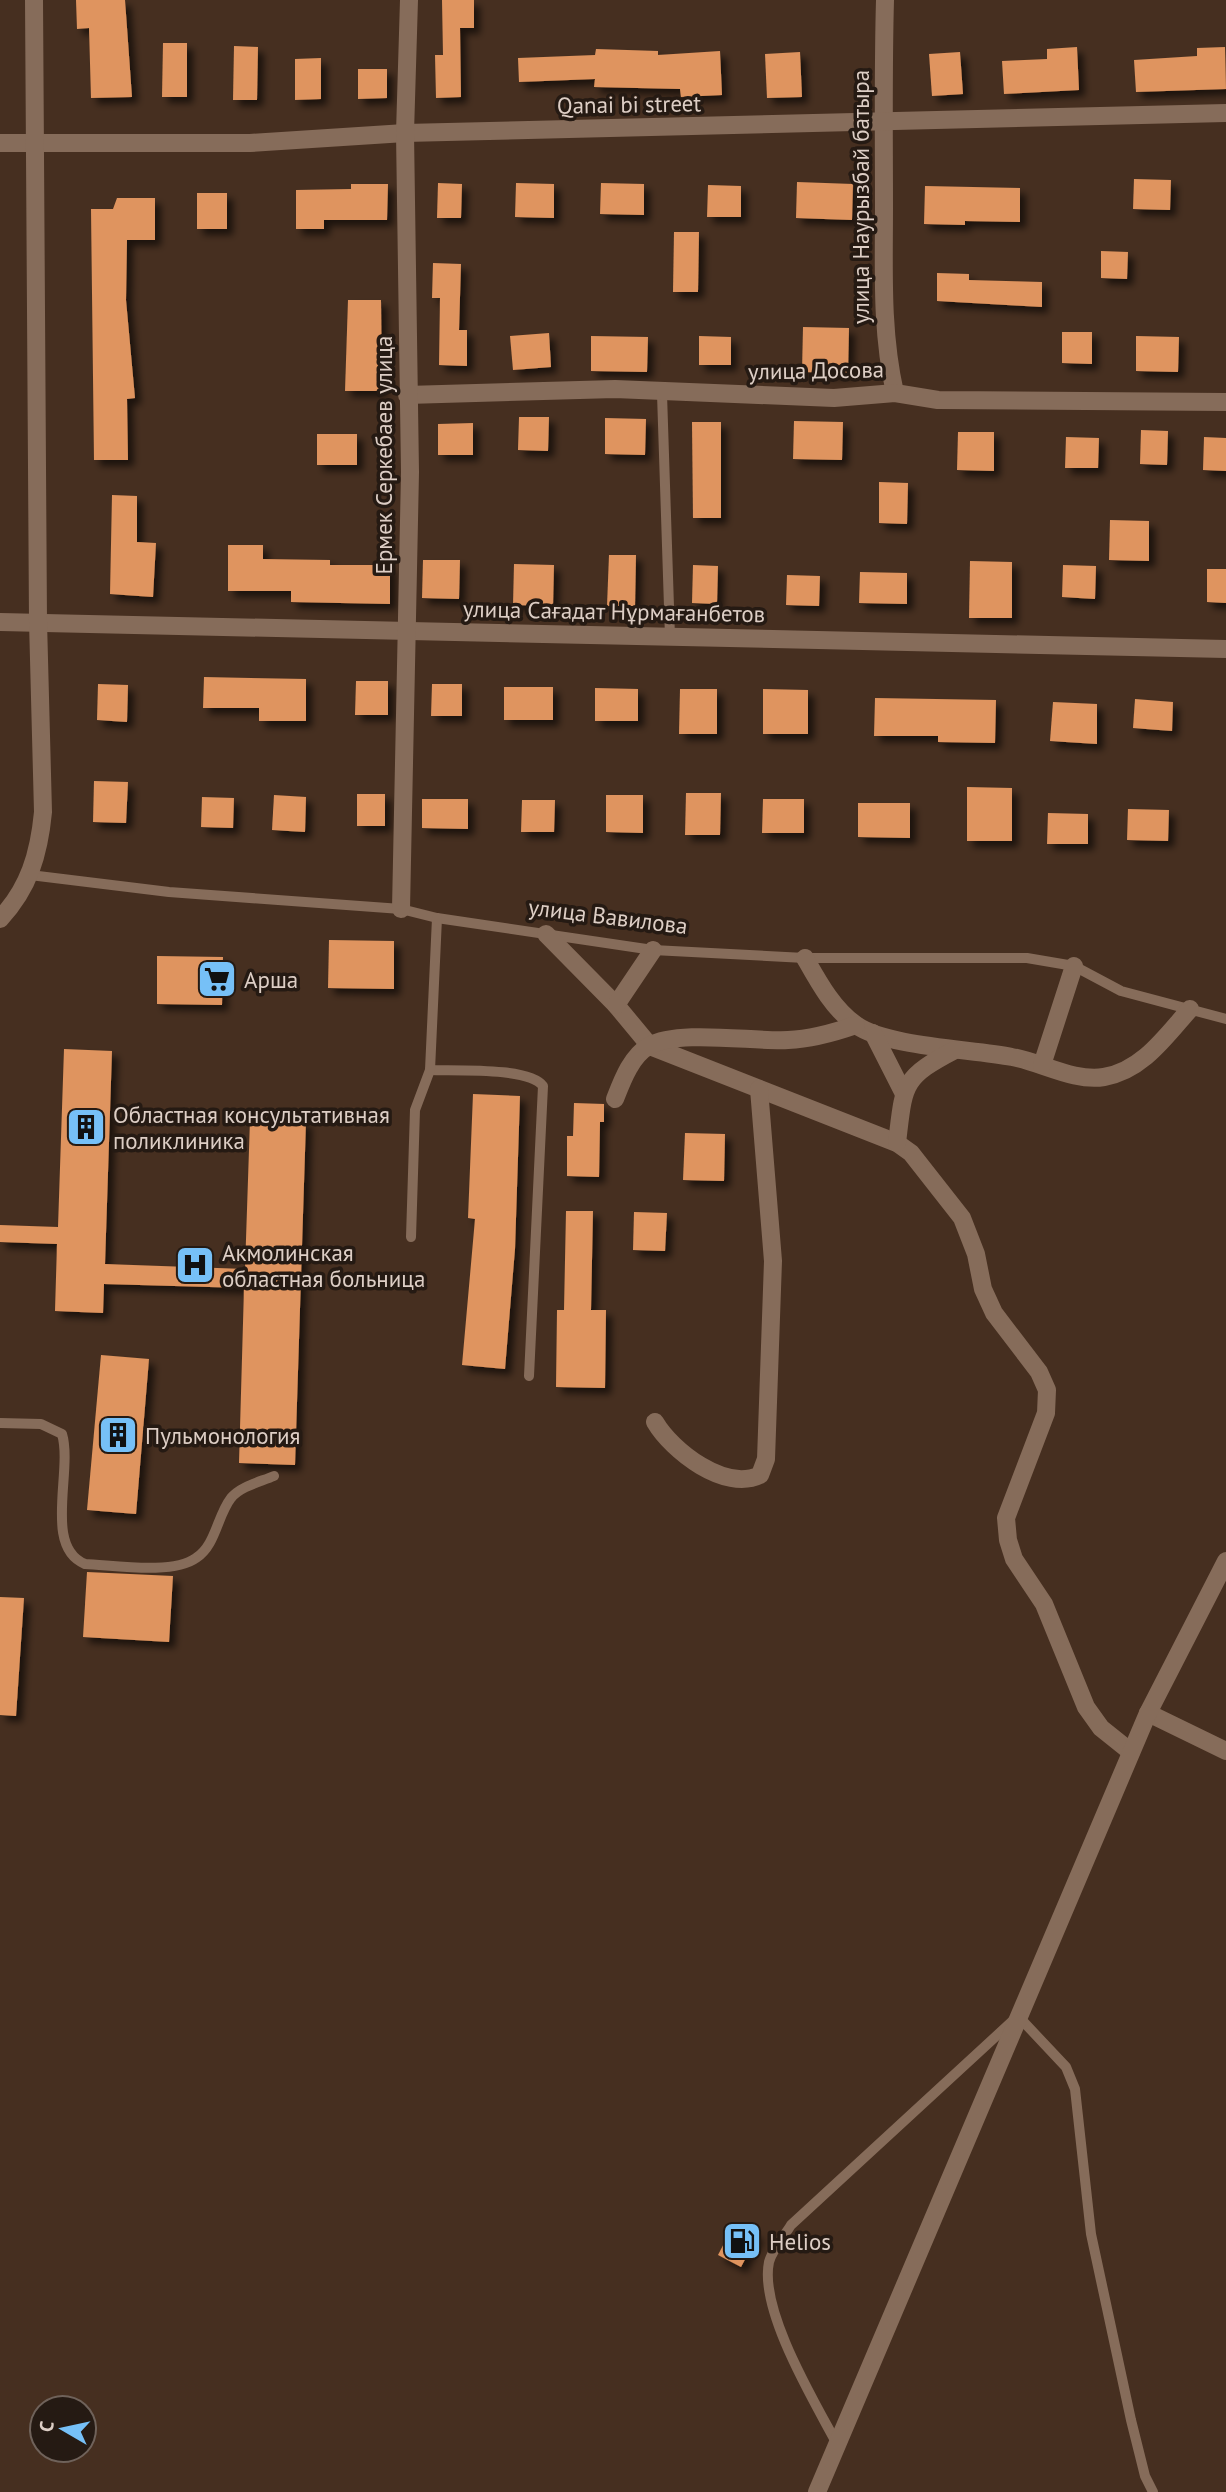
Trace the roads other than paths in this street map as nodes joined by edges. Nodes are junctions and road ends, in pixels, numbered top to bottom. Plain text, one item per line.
1 (34, 0) edge
2 (410, 0) edge
3 (885, 0) edge
4 (1226, 113) edge
5 (881, 121) junction
6 (405, 133) junction
7 (0, 143) edge
8 (33, 143) junction
9 (895, 393) junction
10 (662, 394) junction
11 (407, 395) junction
12 (1226, 402) edge
13 (38, 621) junction
14 (0, 622) edge
15 (407, 630) junction
16 (670, 637) junction
17 (1226, 649) edge
18 (30, 876) junction
19 (401, 909) junction
20 (437, 918) junction
21 (0, 919) edge
22 (546, 934) junction
23 (653, 950) junction
24 (804, 958) junction
25 (1074, 966) junction
26 (616, 1005) junction
27 (1190, 1009) junction
28 (1226, 1019) edge
29 (856, 1025) junction
30 (873, 1034) junction
31 (650, 1046) junction
32 (956, 1050) junction
33 (1042, 1065) junction
34 (430, 1070) junction
35 (759, 1089) junction
36 (903, 1092) junction
37 (615, 1099) dead end
38 (897, 1143) junction
39 (411, 1237) dead end
40 (529, 1376) dead end
41 (655, 1422) dead end
42 (0, 1423) edge
43 (274, 1476) dead end
44 (1226, 1561) edge
45 (1148, 1713) junction
46 (1226, 1751) edge
47 (1131, 1752) junction
48 (1018, 2015) junction
49 (837, 2444) junction
50 (817, 2492) edge
51 (1153, 2492) edge

1 - 8 street
2 - 6 street, Ермек Серкебаев улица
3 - 5 street, улица Наурызбай батыра
4 - 5 street, Qanai bi street
5 - 6 street, Qanai bi street
5 - 9 street, улица Наурызбай батыра
6 - 8 street, Qanai bi street
6 - 11 street, Ермек Серкебаев улица
7 - 8 street, Qanai bi street
8 - 13 street
9 - 10 street, улица Досова
9 - 12 street, улица Досова
10 - 11 street, улица Досова
10 - 16 lane
11 - 15 street, Ермек Серкебаев улица
13 - 14 street, улица Сағадат Нұрмағанбетов
13 - 15 street, улица Сағадат Нұрмағанбетов
13 - 18 street
15 - 16 street, улица Сағадат Нұрмағанбетов
15 - 19 street, Ермек Серкебаев улица
16 - 17 street, улица Сағадат Нұрмағанбетов
18 - 19 lane, улица Вавилова
18 - 21 street
19 - 20 lane, улица Вавилова
20 - 22 lane, улица Вавилова
20 - 34 lane
22 - 23 lane, улица Вавилова
22 - 26 street
23 - 24 lane, улица Вавилова
23 - 26 street
24 - 25 lane, улица Вавилова
24 - 29 street
25 - 27 lane, улица Вавилова
25 - 33 street
26 - 31 street
27 - 28 lane, улица Вавилова
27 - 33 street
29 - 30 street
29 - 31 street
30 - 32 street
30 - 36 street
31 - 35 street
31 - 37 street
32 - 33 street
32 - 36 street
34 - 39 lane
34 - 40 lane
35 - 38 street
35 - 41 street
36 - 38 street
38 - 47 street
42 - 43 lane
44 - 45 street
45 - 46 street
45 - 47 street
47 - 48 street
48 - 49 street
48 - 49 lane
48 - 51 lane
49 - 50 street

